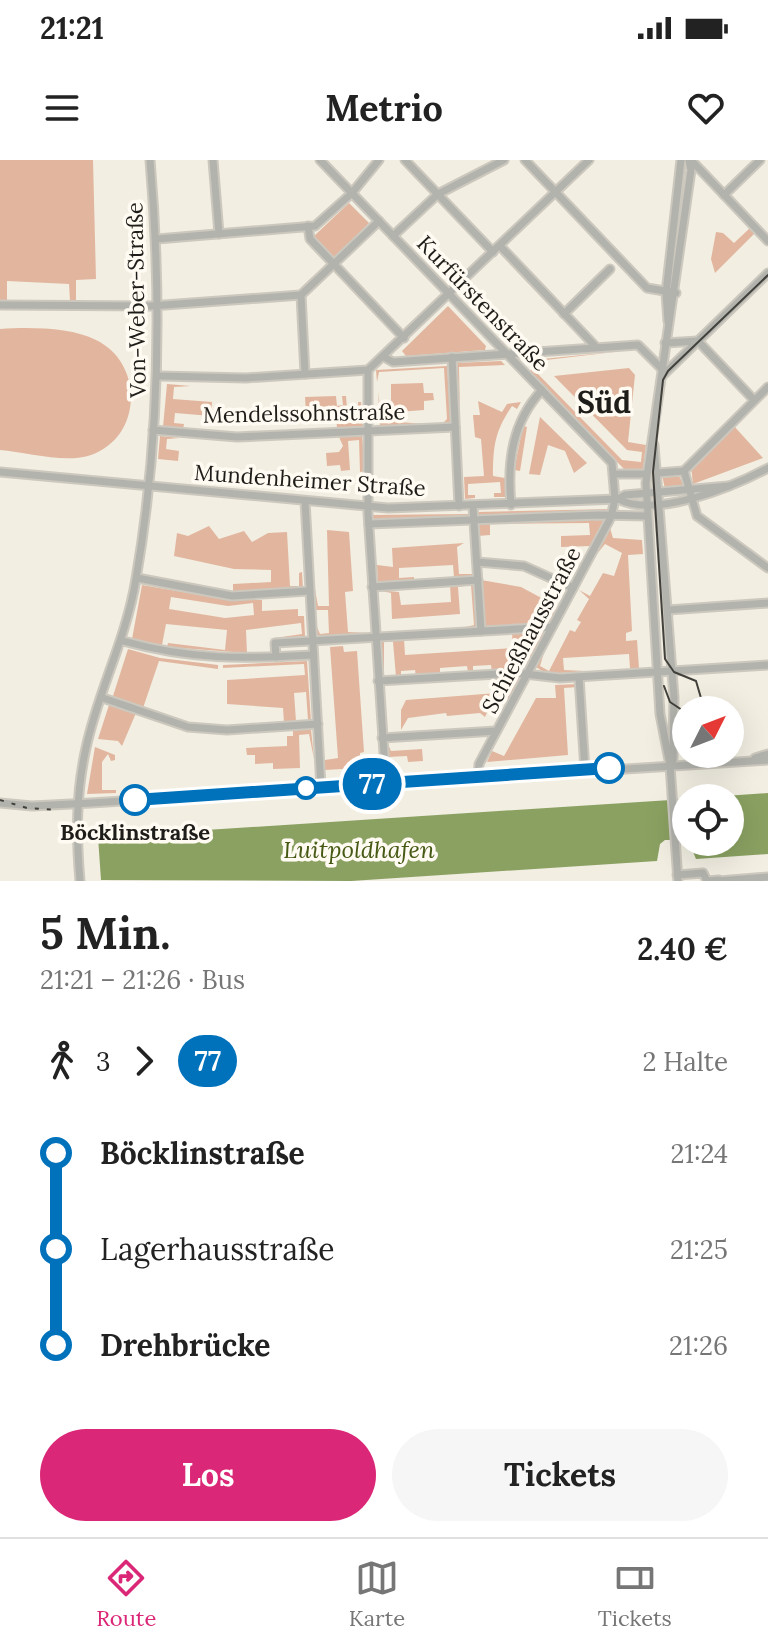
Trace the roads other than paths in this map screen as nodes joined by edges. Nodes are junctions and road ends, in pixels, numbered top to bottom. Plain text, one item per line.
1 (150, 160) edge
2 (213, 160) edge
3 (320, 160) edge
4 (379, 160) edge
5 (405, 160) edge
6 (504, 160) edge
7 (525, 160) edge
8 (589, 160) edge
9 (681, 160) edge
10 (690, 160) edge
11 (760, 160) edge
12 (555, 192) junction
13 (352, 193) junction
14 (438, 194) junction
15 (724, 195) junction
16 (379, 221) junction
17 (308, 226) junction
18 (219, 234) junction
19 (393, 236) junction
20 (157, 239) junction
21 (768, 241) edge
22 (500, 246) junction
23 (493, 252) junction
24 (615, 264) junction
25 (333, 265) junction
26 (768, 273) edge
27 (662, 293) junction
28 (676, 293) junction
29 (301, 295) junction
30 (449, 295) junction
31 (0, 305) edge
32 (159, 305) junction
33 (564, 314) junction
34 (668, 321) junction
35 (404, 338) junction
36 (698, 341) junction
37 (665, 343) junction
38 (596, 347) junction
39 (507, 354) junction
40 (384, 357) junction
41 (452, 357) junction
42 (662, 369) junction
43 (368, 370) junction
44 (305, 374) junction
45 (159, 376) junction
46 (661, 378) junction
47 (768, 387) edge
48 (542, 390) junction
49 (761, 394) junction
50 (754, 400) junction
51 (768, 401) edge
52 (455, 427) junction
53 (153, 430) junction
54 (369, 432) junction
55 (654, 445) junction
56 (768, 468) edge
57 (684, 471) junction
58 (0, 472) edge
59 (658, 473) junction
60 (614, 474) junction
61 (646, 474) junction
62 (148, 486) junction
63 (646, 498) junction
64 (660, 498) junction
65 (692, 498) junction
66 (617, 499) junction
67 (305, 501) junction
68 (511, 505) junction
69 (459, 506) junction
70 (473, 506) junction
71 (369, 507) junction
72 (647, 516) junction
73 (611, 517) junction
74 (474, 520) junction
75 (369, 524) junction
76 (477, 562) junction
77 (768, 568) edge
78 (137, 578) junction
79 (478, 580) junction
80 (372, 587) junction
81 (573, 588) junction
82 (308, 591) junction
83 (768, 603) edge
84 (668, 610) junction
85 (552, 627) junction
86 (481, 631) junction
87 (376, 638) junction
88 (123, 641) junction
89 (312, 641) junction
90 (313, 655) junction
91 (276, 657) junction
92 (768, 665) edge
93 (672, 671) junction
94 (657, 672) junction
95 (527, 675) junction
96 (579, 677) junction
97 (378, 681) junction
98 (673, 696) edge
99 (103, 698) junction
100 (318, 724) junction
101 (661, 725) junction
102 (672, 725) edge
103 (496, 731) junction
104 (382, 738) junction
105 (768, 754) edge
106 (755, 758) junction
107 (768, 760) edge
108 (672, 762) edge
109 (670, 765) junction
110 (585, 770) junction
111 (478, 777) junction
112 (386, 783) junction
113 (321, 787) junction
114 (0, 803) edge
115 (76, 803) junction
116 (768, 877) edge
117 (678, 878) edge
118 (80, 881) edge
119 (707, 881) edge
120 (719, 881) edge

1 - 20 street, Von-Weber-Straße
2 - 18 street
3 - 13 street, Kurfürstenstraße
4 - 13 street
5 - 14 street
6 - 14 street
7 - 12 street
8 - 12 street
9 - 27 street
10 - 15 street
10 - 28 street
11 - 15 street
12 - 22 street
12 - 24 street
13 - 16 street, Kurfürstenstraße
13 - 17 street
14 - 19 street
14 - 23 street
15 - 21 street
16 - 19 street, Kurfürstenstraße
16 - 25 street
17 - 18 street
17 - 25 street
18 - 20 street
19 - 30 street, Kurfürstenstraße
20 - 32 street, Von-Weber-Straße
22 - 23 street
22 - 33 street
23 - 30 street
24 - 27 street
24 - 33 street
25 - 29 street
25 - 35 street
26 - 36 street
27 - 28 street
27 - 34 street
28 - 34 street
29 - 32 street
29 - 44 street
30 - 35 street
30 - 39 street, Kurfürstenstraße
31 - 32 street
32 - 45 street, Von-Weber-Straße
33 - 38 street
34 - 37 street
35 - 40 street
36 - 37 street
36 - 46 street
36 - 50 street
37 - 42 street
38 - 39 street
38 - 42 street
39 - 41 street
39 - 48 street, Kurfürstenstraße
40 - 41 street
40 - 43 street
41 - 52 street
42 - 46 street
43 - 44 street
43 - 54 street
44 - 45 street
45 - 53 street, Von-Weber-Straße
46 - 55 street
47 - 49 street
48 - 60 street, Kurfürstenstraße
48 - 68 street
49 - 50 street
49 - 51 street
50 - 57 street
52 - 54 street, Mendelssohnstraße
52 - 69 street
53 - 54 street, Mendelssohnstraße
53 - 62 street, Von-Weber-Straße
54 - 71 street
55 - 59 street
55 - 61 street
56 - 65 street, Mundenheimer Straße
57 - 59 street
57 - 65 street
58 - 62 street, Mundenheimer Straße
59 - 64 street
60 - 61 street
60 - 66 street, Schießhausstraße
61 - 63 street
62 - 67 street, Mundenheimer Straße
62 - 78 street
63 - 64 street, Mundenheimer Straße
63 - 66 street, Mundenheimer Straße
63 - 72 street
64 - 65 street, Mundenheimer Straße
64 - 84 street
65 - 77 street
66 - 68 street, Mundenheimer Straße
66 - 73 street, Schießhausstraße
67 - 71 street, Mundenheimer Straße
67 - 82 street
68 - 70 street, Mundenheimer Straße
69 - 70 street, Mundenheimer Straße
69 - 71 street, Mundenheimer Straße
70 - 74 street
71 - 75 street
72 - 73 street, Mundenheimer Straße
72 - 94 street
73 - 74 street, Mundenheimer Straße
73 - 81 street, Schießhausstraße
74 - 75 street, Mundenheimer Straße
74 - 76 street
75 - 80 street
76 - 79 street
76 - 81 street
78 - 82 street
78 - 88 street
79 - 80 street
79 - 86 street
80 - 87 street
81 - 85 street, Schießhausstraße
82 - 89 street
83 - 84 street
84 - 93 street
85 - 86 street
85 - 95 street, Schießhausstraße
86 - 87 street
87 - 89 street
87 - 97 street
88 - 91 street
88 - 99 street
89 - 90 street
89 - 91 street
90 - 91 street
90 - 100 street
92 - 93 street
93 - 94 street
93 - 98 street
94 - 96 street
94 - 101 street
95 - 96 street
95 - 97 street
95 - 103 street, Schießhausstraße
96 - 110 street
97 - 104 street
99 - 100 street
99 - 115 street
100 - 113 street
101 - 102 street
101 - 109 street
103 - 104 street
103 - 111 street, Schießhausstraße
104 - 112 street
105 - 106 street
106 - 107 street
106 - 109 street
108 - 109 street
109 - 110 street
109 - 117 street
110 - 111 street
111 - 112 street
112 - 113 street
113 - 115 street
114 - 115 street
115 - 118 street
116 - 120 street
117 - 119 street
119 - 120 street

